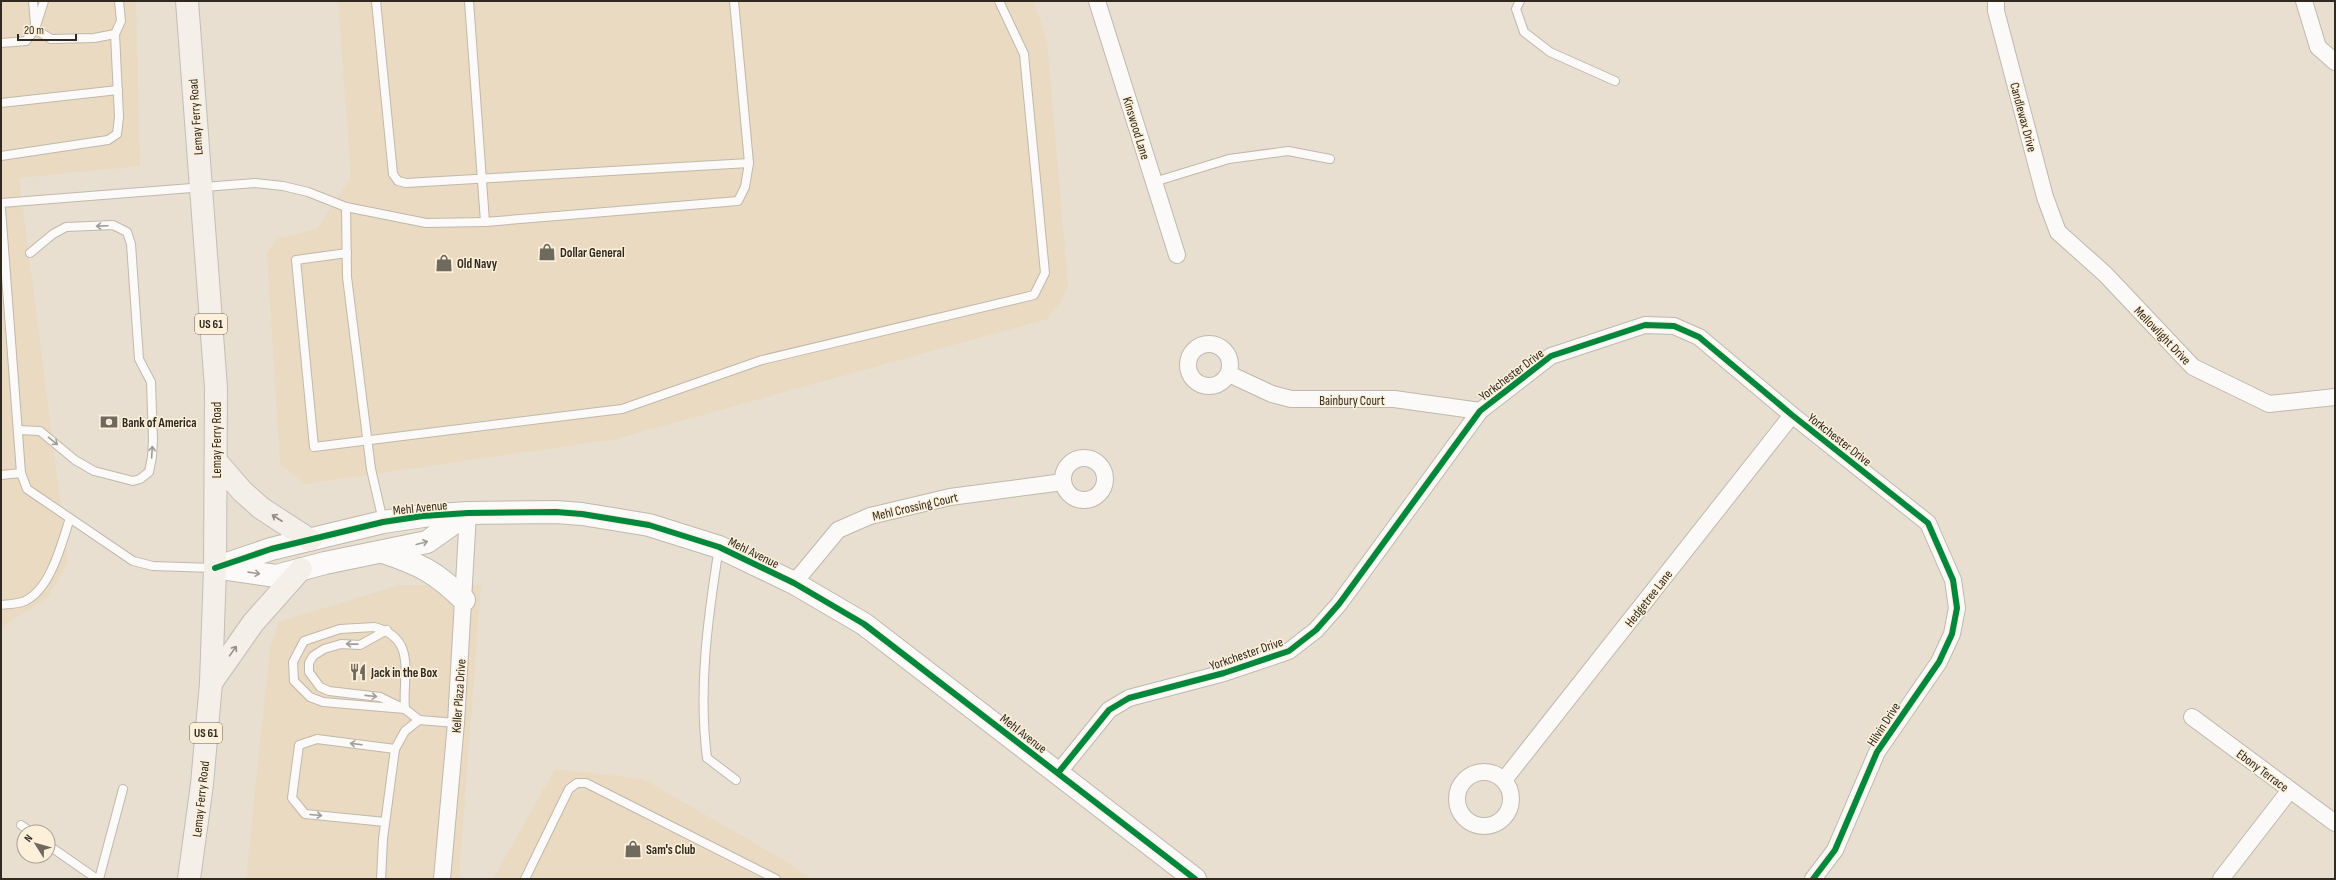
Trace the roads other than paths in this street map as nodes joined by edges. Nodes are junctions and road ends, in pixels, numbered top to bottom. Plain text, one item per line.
1 (32, 1) edge
2 (44, 1) edge
3 (119, 1) edge
4 (186, 1) edge
5 (376, 1) edge
6 (469, 1) edge
7 (734, 1) edge
8 (999, 1) edge
9 (1097, 1) edge
10 (1520, 1) edge
11 (1996, 1) edge
12 (2304, 1) edge
13 (35, 29) junction
14 (115, 34) junction
15 (1, 43) edge
16 (2335, 62) edge
17 (1615, 82) dead end
18 (118, 90) junction
19 (1, 103) edge
20 (1, 156) edge
21 (1330, 159) dead end
22 (750, 163) junction
23 (482, 180) junction
24 (1154, 182) junction
25 (200, 187) junction
26 (1, 203) edge
27 (346, 207) junction
28 (1, 208) edge
29 (485, 222) junction
30 (2058, 232) joint
31 (30, 253) dead end
32 (347, 253) junction
33 (1177, 255) dead end
34 (1229, 374) dead end
35 (2335, 397) edge
36 (1480, 411) junction
37 (1792, 415) junction
38 (18, 430) junction
39 (368, 441) junction
40 (216, 461) junction
41 (21, 473) junction
42 (1, 475) edge
43 (1063, 482) dead end
44 (468, 513) junction
45 (70, 518) junction
46 (383, 522) junction
47 (310, 540) junction
48 (719, 547) junction
49 (382, 551) junction
50 (215, 568) junction
51 (301, 569) junction
52 (1953, 580) joint
53 (794, 583) junction
54 (464, 600) junction
55 (1, 605) edge
56 (387, 630) junction
57 (211, 683) junction
58 (405, 708) junction
59 (2192, 717) dead end
60 (419, 720) junction
61 (456, 723) junction
62 (395, 749) junction
63 (1058, 773) junction
64 (736, 780) dead end
65 (1504, 780) dead end
66 (123, 789) dead end
67 (2290, 790) junction
68 (385, 822) junction
69 (2335, 824) edge
70 (56, 850) edge
71 (98, 879) edge
72 (189, 879) edge
73 (380, 879) edge
74 (442, 879) edge
75 (525, 879) edge
76 (776, 879) edge
77 (1195, 879) edge
78 (1813, 879) edge
79 (2220, 879) edge

1 - 13 lane
2 - 13 lane
3 - 14 lane
4 - 25 main road, Lemay Ferry Road / US 61
5 - 23 lane
6 - 23 lane
7 - 22 lane
8 - 39 lane
9 - 24 street, Kinswood Lane
10 - 17 lane
11 - 30 street, Candlewax Drive
12 - 16 street
13 - 14 lane
13 - 15 lane
14 - 18 lane
18 - 19 lane
18 - 20 lane
21 - 24 lane
22 - 23 lane
22 - 29 lane
23 - 29 lane
24 - 33 street, Kinswood Lane
25 - 26 lane
25 - 27 lane
25 - 40 main road, Lemay Ferry Road / US 61
27 - 29 lane
27 - 32 lane
28 - 38 lane
30 - 35 street, Mellowlight Drive
38 -> 31 lane
32 - 39 lane
32 - 39 lane
34 - 36 street, Bainbury Court
36 - 37 street, Yorkchester Drive
36 - 63 street, Yorkchester Drive
37 - 52 street, Yorkchester Drive
37 - 65 street, Hedgetree Lane
38 - 41 lane
39 - 46 lane
47 -> 40 main road
40 - 50 main road, Lemay Ferry Road / US 61
41 - 42 lane
41 - 45 lane
43 - 53 street, Mehl Crossing Court
44 - 46 street, Mehl Avenue
44 - 48 street, Mehl Avenue
49 -> 44 street, Mehl Avenue
44 - 54 street, Keller Plaza Drive
45 - 50 lane
45 - 55 lane
46 - 47 street, Mehl Avenue
47 - 50 street, Mehl Avenue
48 - 53 street, Mehl Avenue
48 - 64 lane
49 - 51 street, Mehl Avenue
49 - 54 street
50 -> 51 street, Mehl Avenue
50 - 57 main road, Lemay Ferry Road / US 61
57 -> 51 main road
52 - 78 street, Hilvin Drive
53 - 63 street, Mehl Avenue
54 - 61 street, Keller Plaza Drive
56 - 58 lane
56 -> 58 lane
56 - 58 lane
57 - 72 main road, Lemay Ferry Road / US 61
58 - 60 lane
59 - 67 street, Ebony Terrace
60 - 61 lane
60 - 62 lane
61 - 74 street, Keller Plaza Drive
62 - 68 lane
62 -> 68 lane
63 - 77 street, Mehl Avenue
66 - 71 lane
67 - 69 street, Ebony Terrace
67 - 79 street
68 - 73 lane
70 - 71 lane
75 - 76 lane

